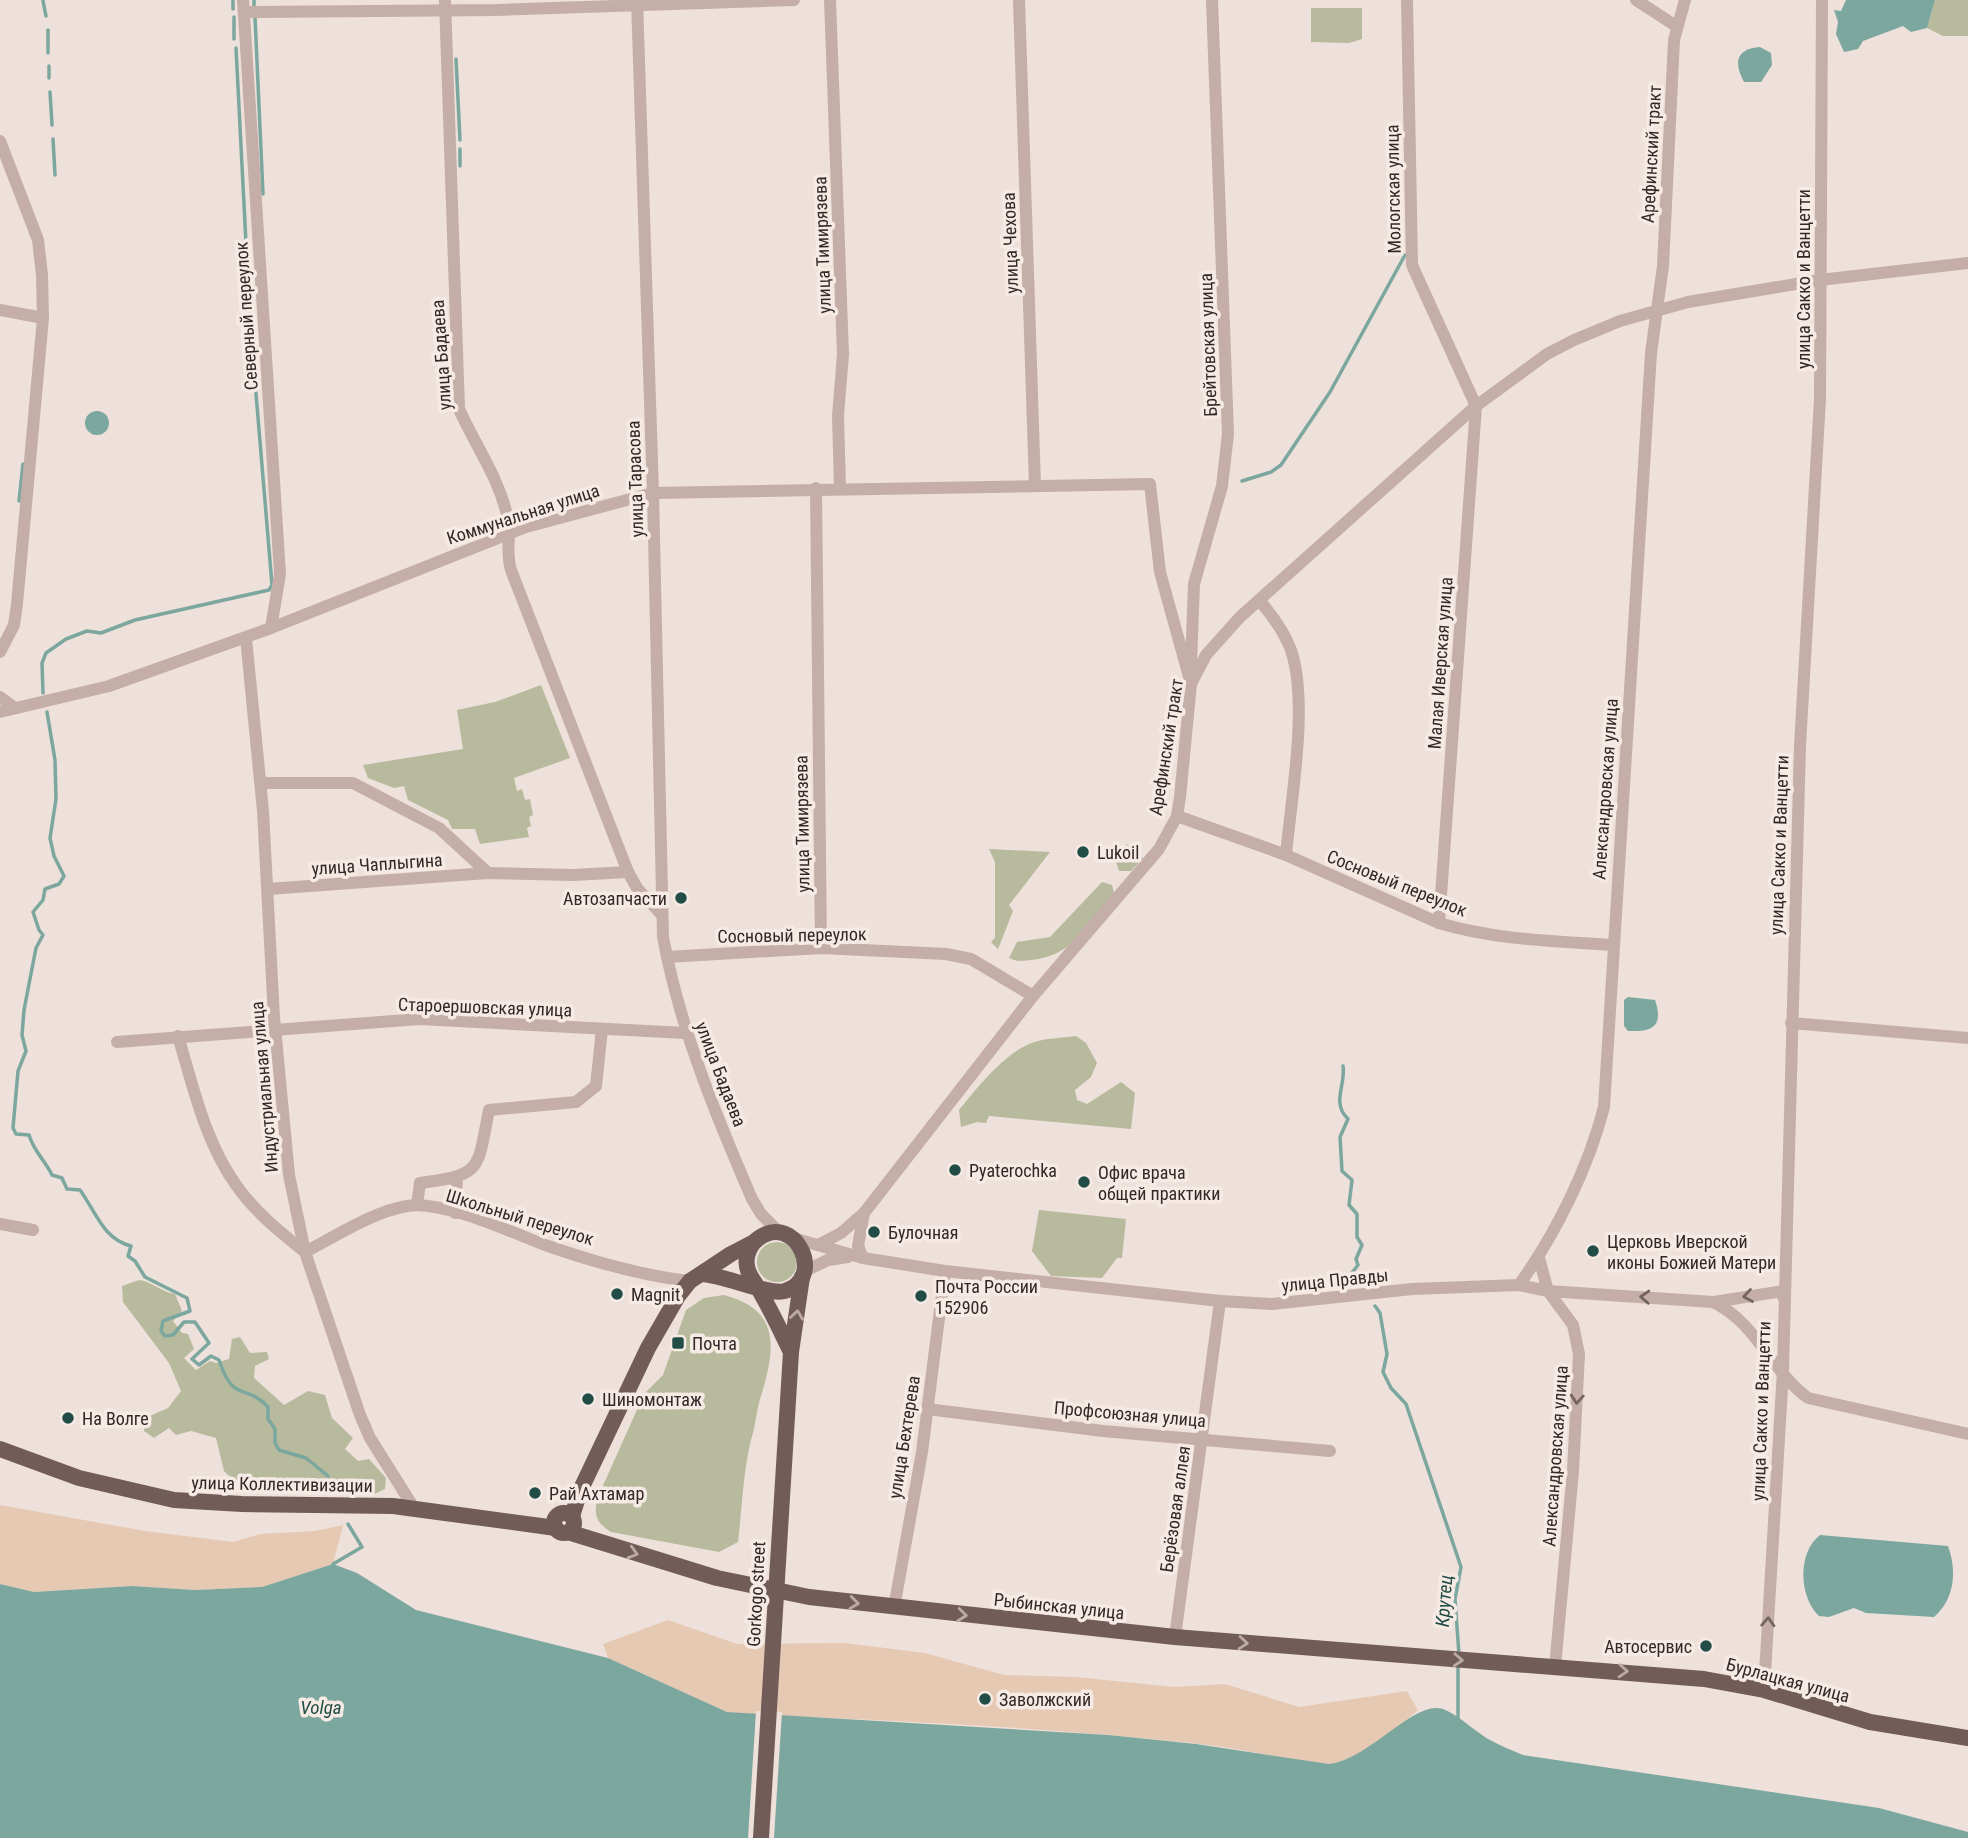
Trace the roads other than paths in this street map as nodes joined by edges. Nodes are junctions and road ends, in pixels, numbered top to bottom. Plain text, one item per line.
1 (794, 0) edge
2 (830, 0) edge
3 (1019, 0) edge
4 (1212, 0) edge
5 (1407, 0) edge
6 (1636, 0) edge
7 (1685, 0) edge
8 (1822, 0) edge
9 (637, 3) edge
10 (445, 4) edge
11 (243, 6) edge
12 (1676, 26) junction
13 (0, 141) edge
14 (1968, 263) edge
15 (1820, 281) junction
16 (0, 310) edge
17 (1655, 310) junction
18 (43, 318) junction
19 (1476, 406) junction
20 (1035, 485) junction
21 (816, 488) junction
22 (840, 488) junction
23 (653, 493) junction
24 (508, 534) junction
25 (1259, 600) junction
26 (271, 628) junction
27 (246, 638) junction
28 (0, 652) edge
29 (1191, 684) junction
30 (0, 697) edge
31 (15, 708) junction
32 (0, 712) edge
33 (261, 783) junction
34 (1177, 816) junction
35 (1286, 855) junction
36 (628, 872) junction
37 (488, 873) junction
38 (268, 889) junction
39 (661, 914) junction
40 (1439, 923) junction
41 (1613, 945) junction
42 (821, 948) junction
43 (667, 957) junction
44 (1033, 996) junction
45 (1791, 1023) junction
46 (275, 1028) junction
47 (602, 1029) junction
48 (685, 1033) junction
49 (178, 1036) junction
50 (1968, 1038) edge
51 (117, 1042) dead end
52 (457, 1178) junction
53 (752, 1199) junction
54 (417, 1205) junction
55 (455, 1213) junction
56 (864, 1213) junction
57 (0, 1224) edge
58 (33, 1230) dead end
59 (786, 1235) junction
60 (757, 1240) junction
61 (818, 1245) junction
62 (305, 1252) junction
63 (863, 1258) junction
64 (1539, 1258) junction
65 (945, 1271) junction
66 (803, 1274) junction
67 (696, 1277) junction
68 (1519, 1285) junction
69 (758, 1286) junction
70 (1548, 1291) junction
71 (1783, 1291) junction
72 (1220, 1301) junction
73 (1713, 1302) junction
74 (791, 1352) junction
75 (1783, 1371) junction
76 (927, 1409) junction
77 (1968, 1434) edge
78 (1203, 1439) junction
79 (0, 1449) edge
80 (1330, 1451) dead end
81 (414, 1508) junction
82 (563, 1521) junction
83 (894, 1608) junction
84 (1175, 1637) junction
85 (1555, 1667) junction
86 (1764, 1690) junction
87 (1968, 1738) edge
88 (761, 1838) edge

1 - 9 street
2 - 22 street, улица Тимирязева
3 - 20 street, улица Чехова
4 - 29 street, Брейтовская улица
5 - 19 street, Мологская улица
6 - 12 street
7 - 12 street, Арефинский тракт
8 - 15 street, улица Сакко и Ванцетти
9 - 10 street
9 - 23 street, улица Тарасова
10 - 11 street
10 - 24 street, улица Бадаева
11 - 26 street, Северный переулок
12 - 17 street, Арефинский тракт
13 - 18 street
14 - 15 street, Арефинский тракт
15 - 17 street, Арефинский тракт
15 - 45 street, улица Сакко и Ванцетти
16 - 18 street
17 - 19 street, Арефинский тракт
17 - 41 street, Александровская улица
18 - 28 street
19 - 25 street, Арефинский тракт
19 - 40 street, Малая Иверская улица
20 - 22 street, Коммунальная улица
20 - 29 street, Коммунальная улица
21 - 22 street, Коммунальная улица
21 - 23 street, Коммунальная улица
21 - 42 street, улица Тимирязева
23 - 24 street, Коммунальная улица
23 - 39 street, улица Тарасова
24 - 26 street, Коммунальная улица
24 - 36 street, улица Бадаева
25 - 29 street, Арефинский тракт
25 - 35 street
26 - 27 street, Коммунальная улица
27 - 31 street, Коммунальная улица
27 - 33 street, Индустриальная улица
29 - 34 street, Арефинский тракт
30 - 31 street
31 - 32 street, Коммунальная улица
33 - 37 street, улица Чаплыгина
33 - 38 street, Индустриальная улица
34 - 35 street, Сосновый переулок
34 - 44 street, Арефинский тракт
35 - 40 street, Сосновый переулок
36 - 37 street, улица Чаплыгина
36 - 39 street, улица Бадаева
37 - 38 street, улица Чаплыгина
38 - 46 street, Индустриальная улица
39 - 43 street, улица Тарасова
40 - 41 street, Сосновый переулок
41 - 64 street, Александровская улица
42 - 43 street, Сосновый переулок
42 - 44 street, Сосновый переулок
43 - 48 street, улица Бадаева
44 - 56 street, Арефинский тракт
45 - 50 street
45 - 71 street, улица Сакко и Ванцетти
46 - 47 street, Староершовская улица
46 - 49 street, Староершовская улица
46 - 62 street, Индустриальная улица
47 - 48 street, Староершовская улица
47 - 52 street
48 - 53 street, улица Бадаева
49 - 51 street, Староершовская улица
49 - 62 street
52 - 54 street
52 - 55 street
53 - 59 street, улица Бадаева
53 - 60 street, улица Бадаева
54 - 55 street, Школьный переулок
54 - 62 street, Школьный переулок
55 - 67 street, Школьный переулок
56 - 61 street, Арефинский тракт
56 - 63 street
57 - 58 street
59 - 60 main road
59 - 61 street, улица Правды
59 - 66 main road
60 - 67 main road
60 - 69 main road
61 - 63 street, улица Правды
62 - 81 street, Индустриальная улица
63 - 65 street, улица Правды
63 - 66 street, улица Правды
64 - 68 street, Александровская улица
64 - 70 street, Александровская улица
65 - 72 street, улица Правды
65 - 76 street, улица Бехтерева
66 - 69 main road
74 -> 66 main road, Gorkogo street
67 - 69 main road
67 - 82 main road
68 - 70 street, улица Правды
68 - 72 street, улица Правды
69 - 74 main road
73 -> 70 street, улица Правды
70 -> 85 street, Александровская улица
71 -> 73 street
71 - 75 street, улица Сакко и Ванцетти
72 - 78 street, Берёзовая аллея
73 - 75 street, улица Правды
74 - 88 main road, Gorkogo street
75 - 77 street, улица Правды
86 -> 75 street, улица Сакко и Ванцетти
76 - 78 street, Профсоюзная улица
76 - 83 street, улица Бехтерева
78 - 80 street, Профсоюзная улица
78 - 84 street, Берёзовая аллея
79 - 81 main road, улица Коллективизации
81 - 82 main road, улица Коллективизации
82 -> 83 main road, Рыбинская улица
83 -> 84 main road, Рыбинская улица
84 -> 85 main road, Рыбинская улица
85 -> 86 main road, Бурлацкая улица
86 - 87 main road, Бурлацкая улица

